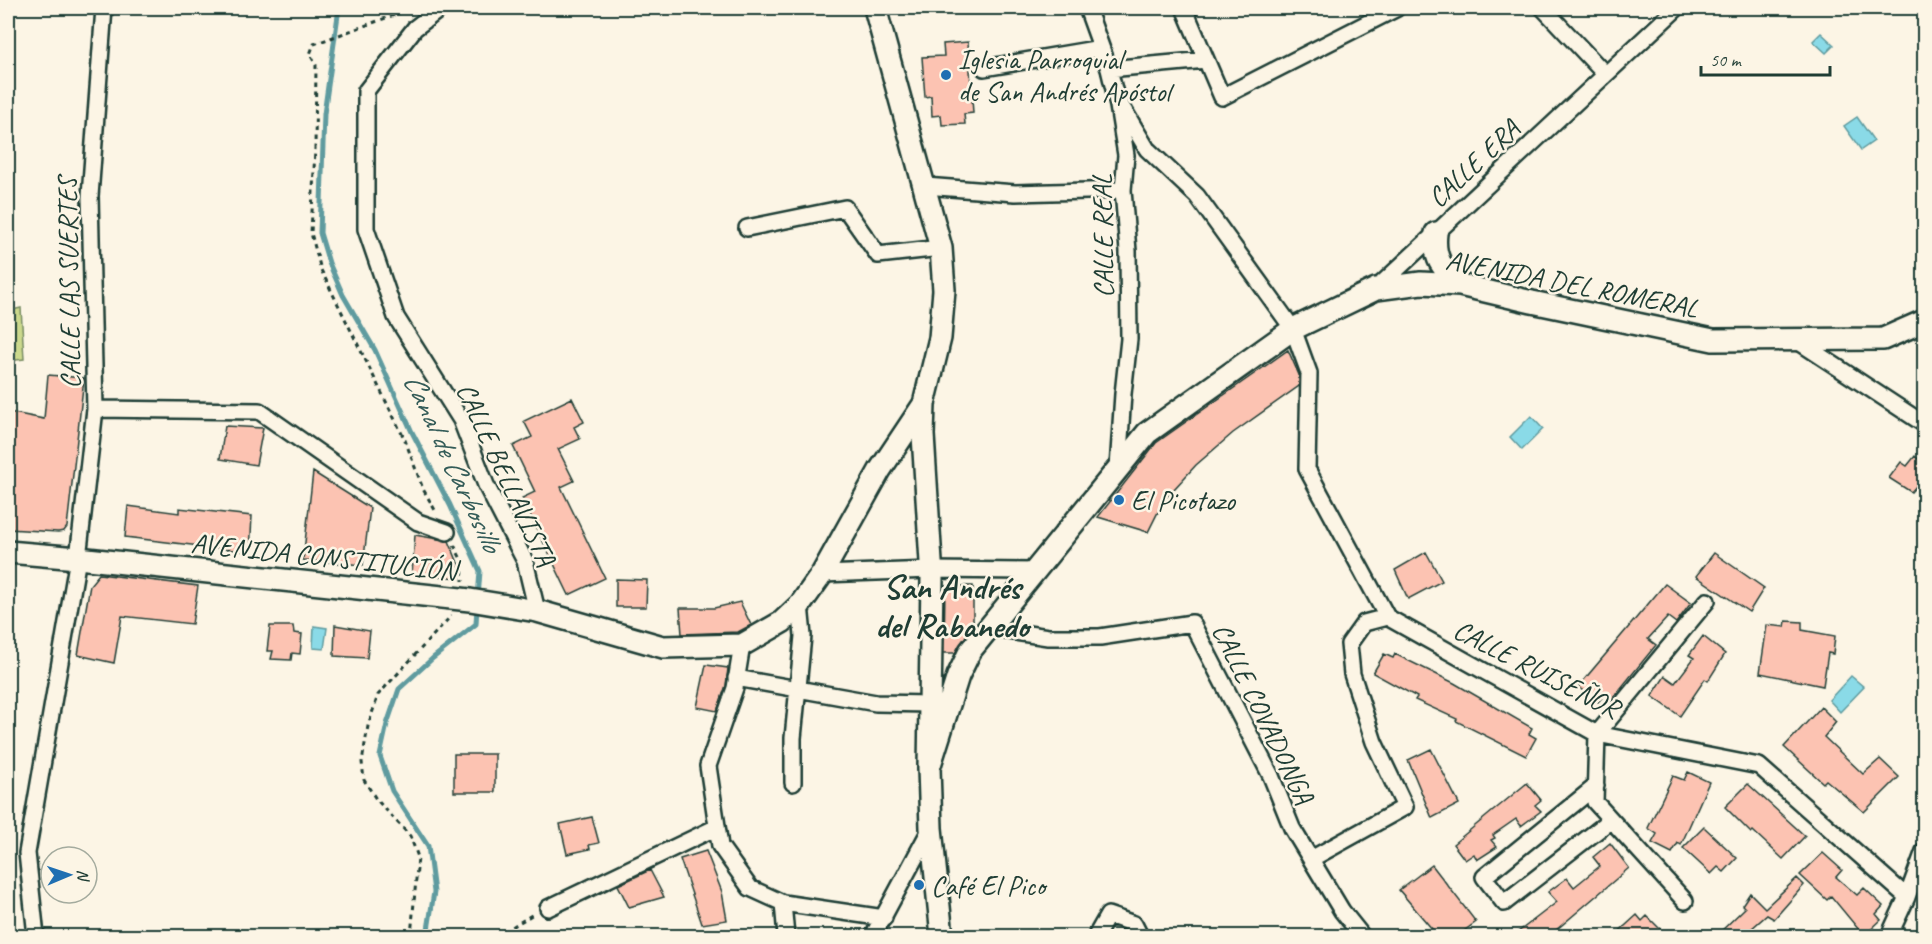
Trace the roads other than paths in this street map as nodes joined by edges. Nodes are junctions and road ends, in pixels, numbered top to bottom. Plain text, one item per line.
1 (104, 8) edge
2 (441, 8) edge
3 (875, 8) edge
4 (1087, 8) edge
5 (1184, 8) edge
6 (1397, 8) edge
7 (1543, 8) edge
8 (1677, 8) edge
9 (1101, 48) junction
10 (1206, 60) junction
11 (984, 68) dead end
12 (1109, 69) junction
13 (1605, 74) junction
14 (1116, 98) junction
15 (925, 186) junction
16 (1123, 190) junction
17 (747, 228) dead end
18 (1436, 233) junction
19 (941, 248) junction
20 (1460, 285) junction
21 (1376, 289) junction
22 (1924, 321) edge
23 (1293, 328) junction
24 (1796, 340) junction
25 (924, 404) junction
26 (95, 409) junction
27 (1924, 424) edge
28 (924, 452) junction
29 (891, 453) junction
30 (1119, 468) junction
31 (447, 532) dead end
32 (8, 552) edge
33 (78, 558) junction
34 (931, 570) junction
35 (1034, 571) junction
36 (822, 574) junction
37 (1707, 601) dead end
38 (800, 605) junction
39 (537, 611) junction
40 (1387, 617) junction
41 (988, 628) junction
42 (742, 645) junction
43 (932, 675) junction
44 (958, 676) junction
45 (736, 678) junction
46 (798, 689) junction
47 (931, 704) junction
48 (1597, 734) junction
49 (929, 768) junction
50 (793, 783) dead end
51 (1596, 786) junction
52 (1611, 820) junction
53 (717, 827) junction
54 (931, 828) junction
55 (1924, 851) edge
56 (1311, 859) junction
57 (1907, 897) junction
58 (1685, 902) dead end
59 (783, 903) junction
60 (548, 908) road end
61 (884, 918) junction
62 (36, 936) edge
63 (786, 936) edge
64 (873, 936) edge
65 (942, 936) edge
66 (1096, 936) edge
67 (1140, 936) edge
68 (1362, 936) edge
69 (1888, 936) edge

1 - 26 street, CALLE LAS SUERTES
2 - 39 street, CALLE BELLAVISTA
3 - 15 street
4 - 9 street, CALLE REAL
5 - 10 street
6 - 10 street
7 - 13 street
8 - 13 street, CALLE ERA
9 - 11 street
9 - 12 street, CALLE REAL
10 - 12 street
12 - 14 street, CALLE REAL
13 - 18 street, CALLE ERA
14 - 16 street, CALLE REAL
14 - 23 street
15 - 16 street
15 - 19 street
16 - 30 street, CALLE REAL
17 - 19 street
18 - 20 street
18 - 21 street, CALLE ERA
19 - 25 street
20 - 21 street, AVENIDA DEL ROMERAL
20 - 24 street, AVENIDA DEL ROMERAL
21 - 23 street, AVENIDA DEL ROMERAL
22 - 24 street, AVENIDA DEL ROMERAL
23 - 30 street, AVENIDA DEL ROMERAL
23 - 40 street
24 - 27 street
25 - 28 street
25 - 29 street, AVENIDA CONSTITUCIÓN
26 - 31 street
26 - 33 street, CALLE LAS SUERTES
28 - 29 street
28 - 34 street
29 - 36 street, AVENIDA CONSTITUCIÓN
30 - 35 street, AVENIDA DEL ROMERAL
32 - 33 street, AVENIDA CONSTITUCIÓN
33 - 39 street, AVENIDA CONSTITUCIÓN
33 - 62 street, CALLE LAS SUERTES
34 - 35 street
34 - 36 street
34 - 43 street
35 - 41 street, AVENIDA DEL ROMERAL
36 - 38 street, AVENIDA CONSTITUCIÓN
37 - 48 street
38 - 42 street, AVENIDA CONSTITUCIÓN
38 - 46 street
39 - 42 street, AVENIDA CONSTITUCIÓN
40 - 48 street, CALLE RUISEÑOR
40 - 56 street
41 - 44 street, AVENIDA DEL ROMERAL
41 - 56 street, CALLE COVADONGA
42 - 45 street
43 - 44 street
43 - 47 street
44 - 49 street, AVENIDA DEL ROMERAL
45 - 46 street
45 - 53 street
46 - 47 street
46 - 50 street
47 - 49 street
48 - 51 street
48 - 57 street, CALLE RUISEÑOR
49 - 54 street
51 - 52 street
51 - 52 street
52 - 58 street
53 - 59 street
53 - 60 street
54 - 61 street
54 - 65 street
55 - 57 street
56 - 68 street, CALLE COVADONGA
57 - 69 street
59 - 61 street
59 - 63 street
61 - 64 street
66 - 67 street

